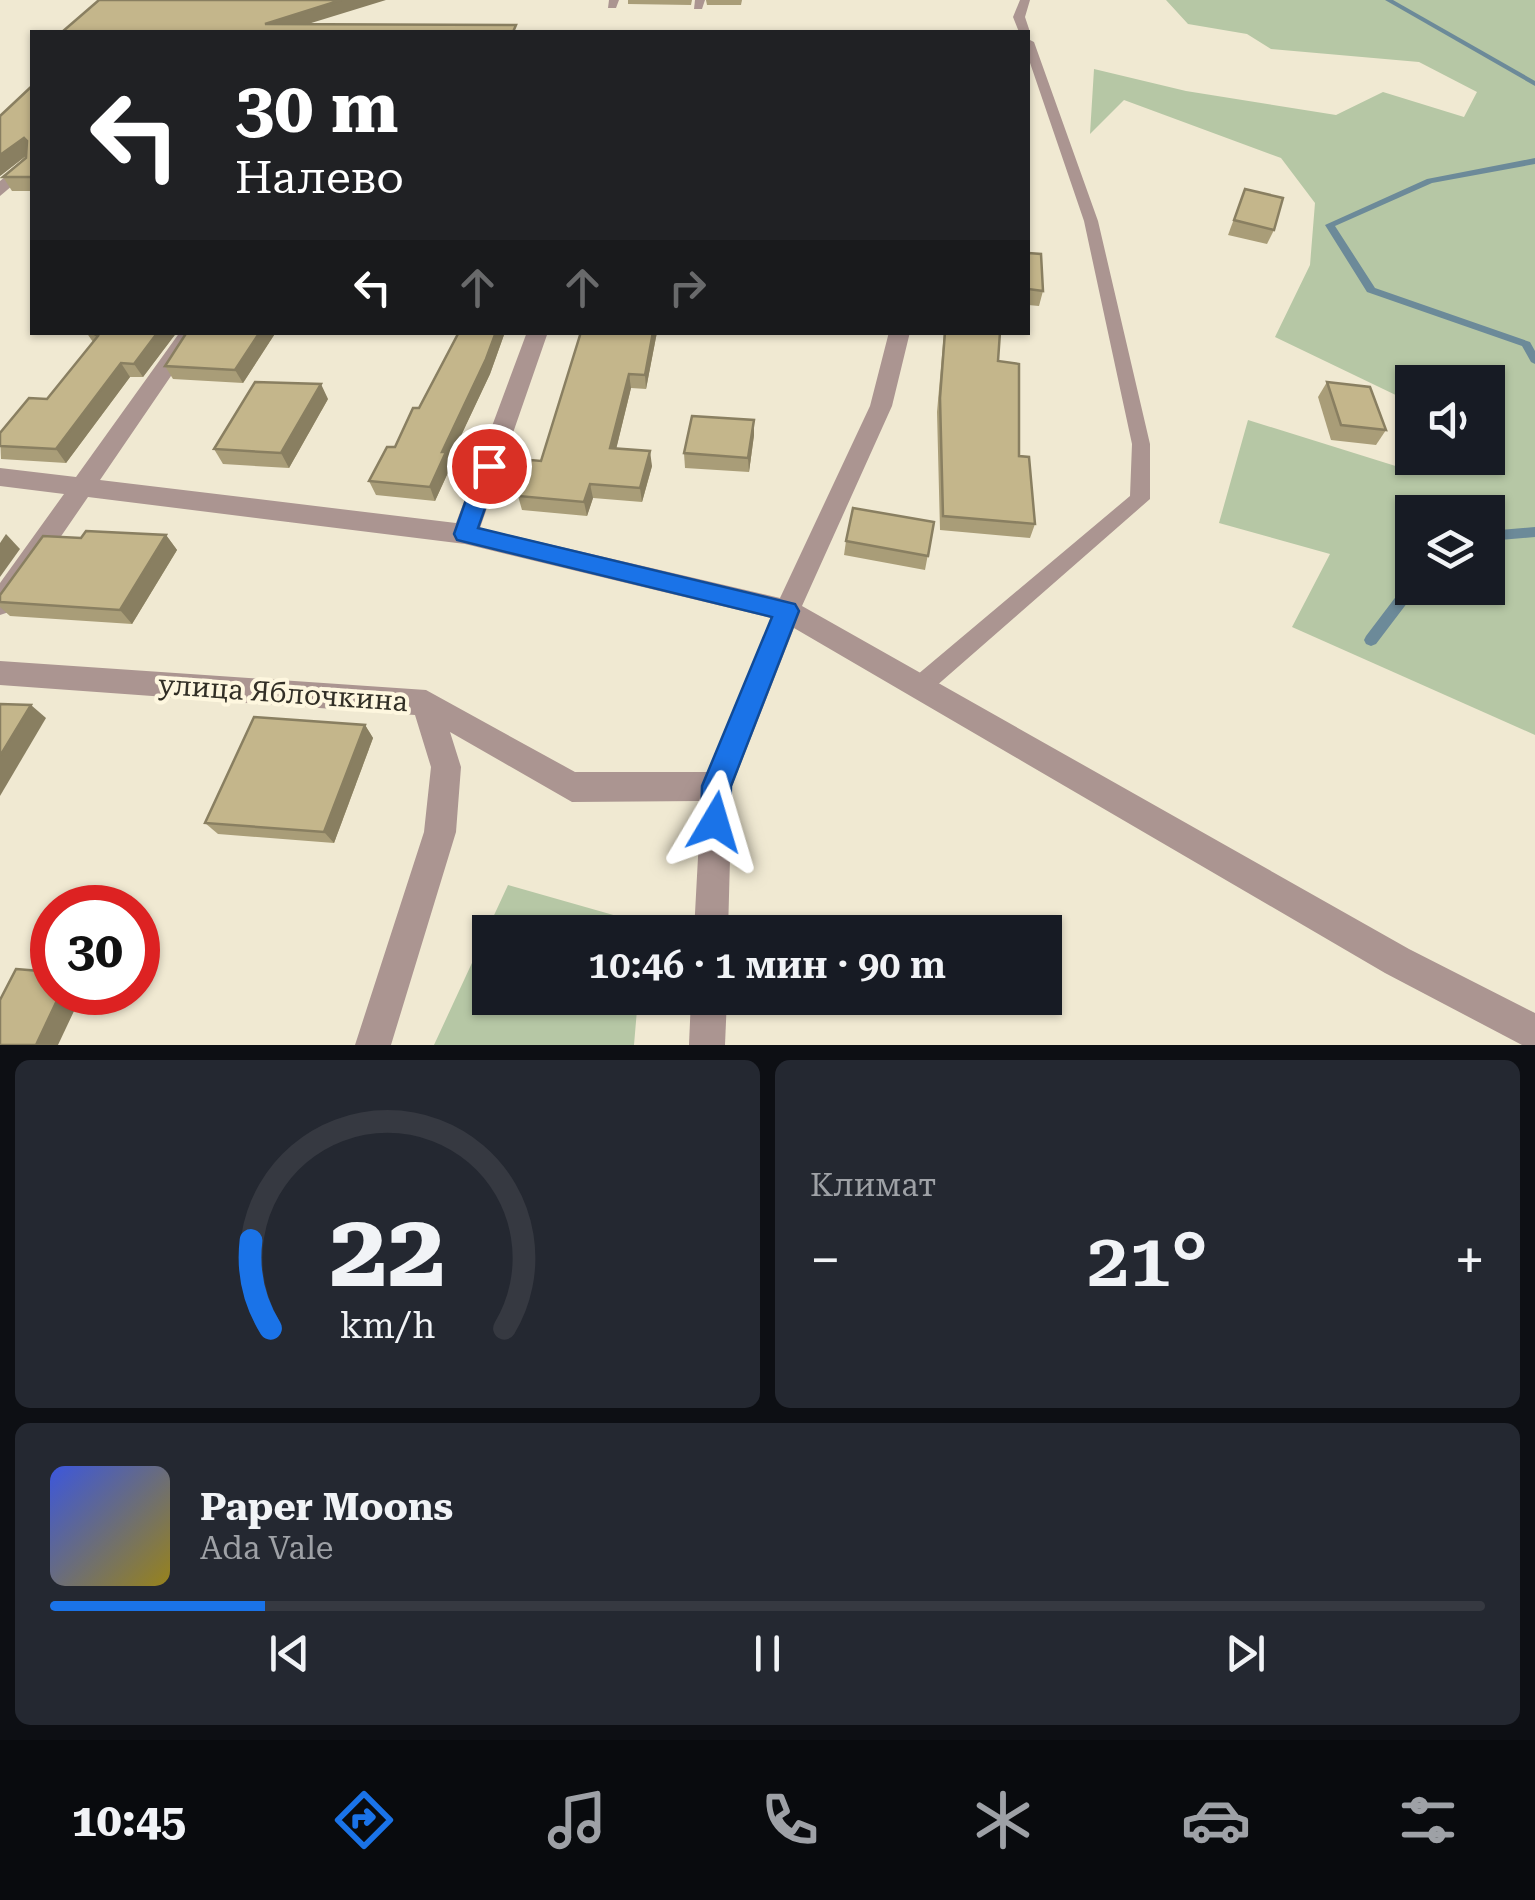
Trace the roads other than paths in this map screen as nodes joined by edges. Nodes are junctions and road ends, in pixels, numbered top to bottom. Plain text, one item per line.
1 (1025, 0) edge
2 (1023, 30) edge
3 (1030, 48) edge
4 (30, 162) edge
5 (0, 191) edge
6 (189, 335) edge
7 (537, 335) edge
8 (899, 335) edge
9 (0, 477) edge
10 (84, 485) junction
11 (465, 534) junction
12 (0, 604) edge
13 (787, 611) junction
14 (0, 673) edge
15 (919, 687) junction
16 (426, 703) junction
17 (716, 786) junction
18 (712, 915) edge
19 (708, 1015) edge
20 (1535, 1032) edge
21 (373, 1045) edge
22 (707, 1045) edge

1 - 2 lane
3 - 15 lane
4 - 5 street
6 - 10 street
7 - 11 street
8 - 13 street
9 - 10 street
10 - 11 street
10 - 12 street
11 - 13 street
13 - 15 street
13 - 17 street
14 - 16 street, улица Яблочкина
15 - 20 street
16 - 17 street, улица Яблочкина
16 - 21 street
17 - 18 street
19 - 22 street

